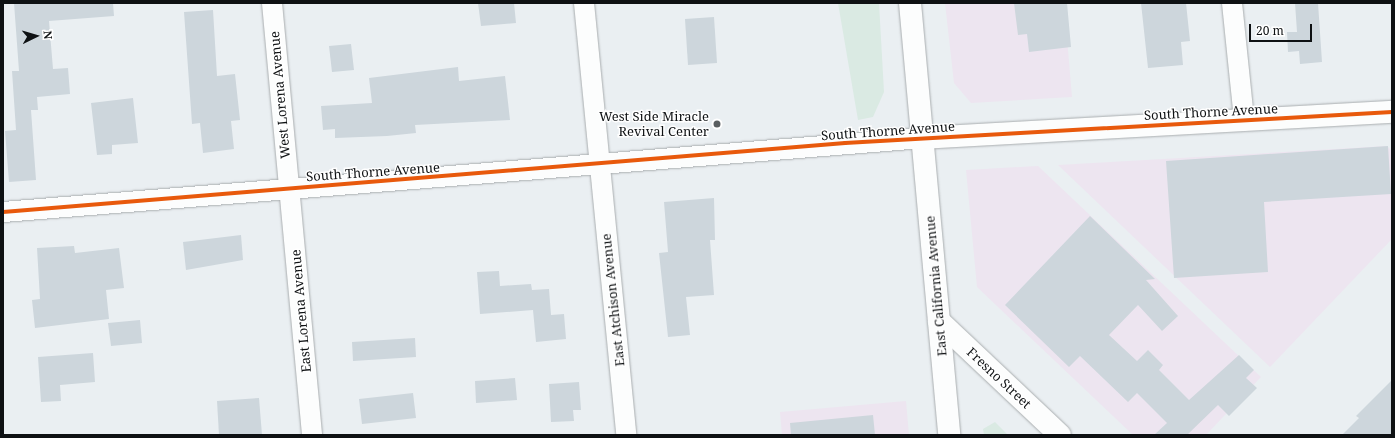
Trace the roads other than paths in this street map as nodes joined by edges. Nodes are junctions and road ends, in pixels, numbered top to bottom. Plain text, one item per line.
1 (272, 3) edge
2 (584, 3) edge
3 (910, 3) edge
4 (1232, 3) edge
5 (1392, 112) edge
6 (1244, 120) junction
7 (922, 138) junction
8 (600, 166) junction
9 (289, 187) junction
10 (3, 212) edge
11 (939, 321) junction
12 (312, 435) edge
13 (626, 435) edge
14 (949, 435) edge
15 (1060, 435) edge

1 - 9 street, West Lorena Avenue
2 - 8 street, East Atchison Avenue
3 - 7 main road, East California Avenue
4 - 6 street
5 - 6 main road, South Thorne Avenue
6 - 7 main road, South Thorne Avenue
7 - 8 street, South Thorne Avenue
7 - 11 main road, East California Avenue
8 - 9 street, South Thorne Avenue
8 - 13 street, East Atchison Avenue
9 - 10 street, South Thorne Avenue
9 - 12 street, East Lorena Avenue
11 - 14 main road, East California Avenue
11 - 15 main road, Fresno Street

